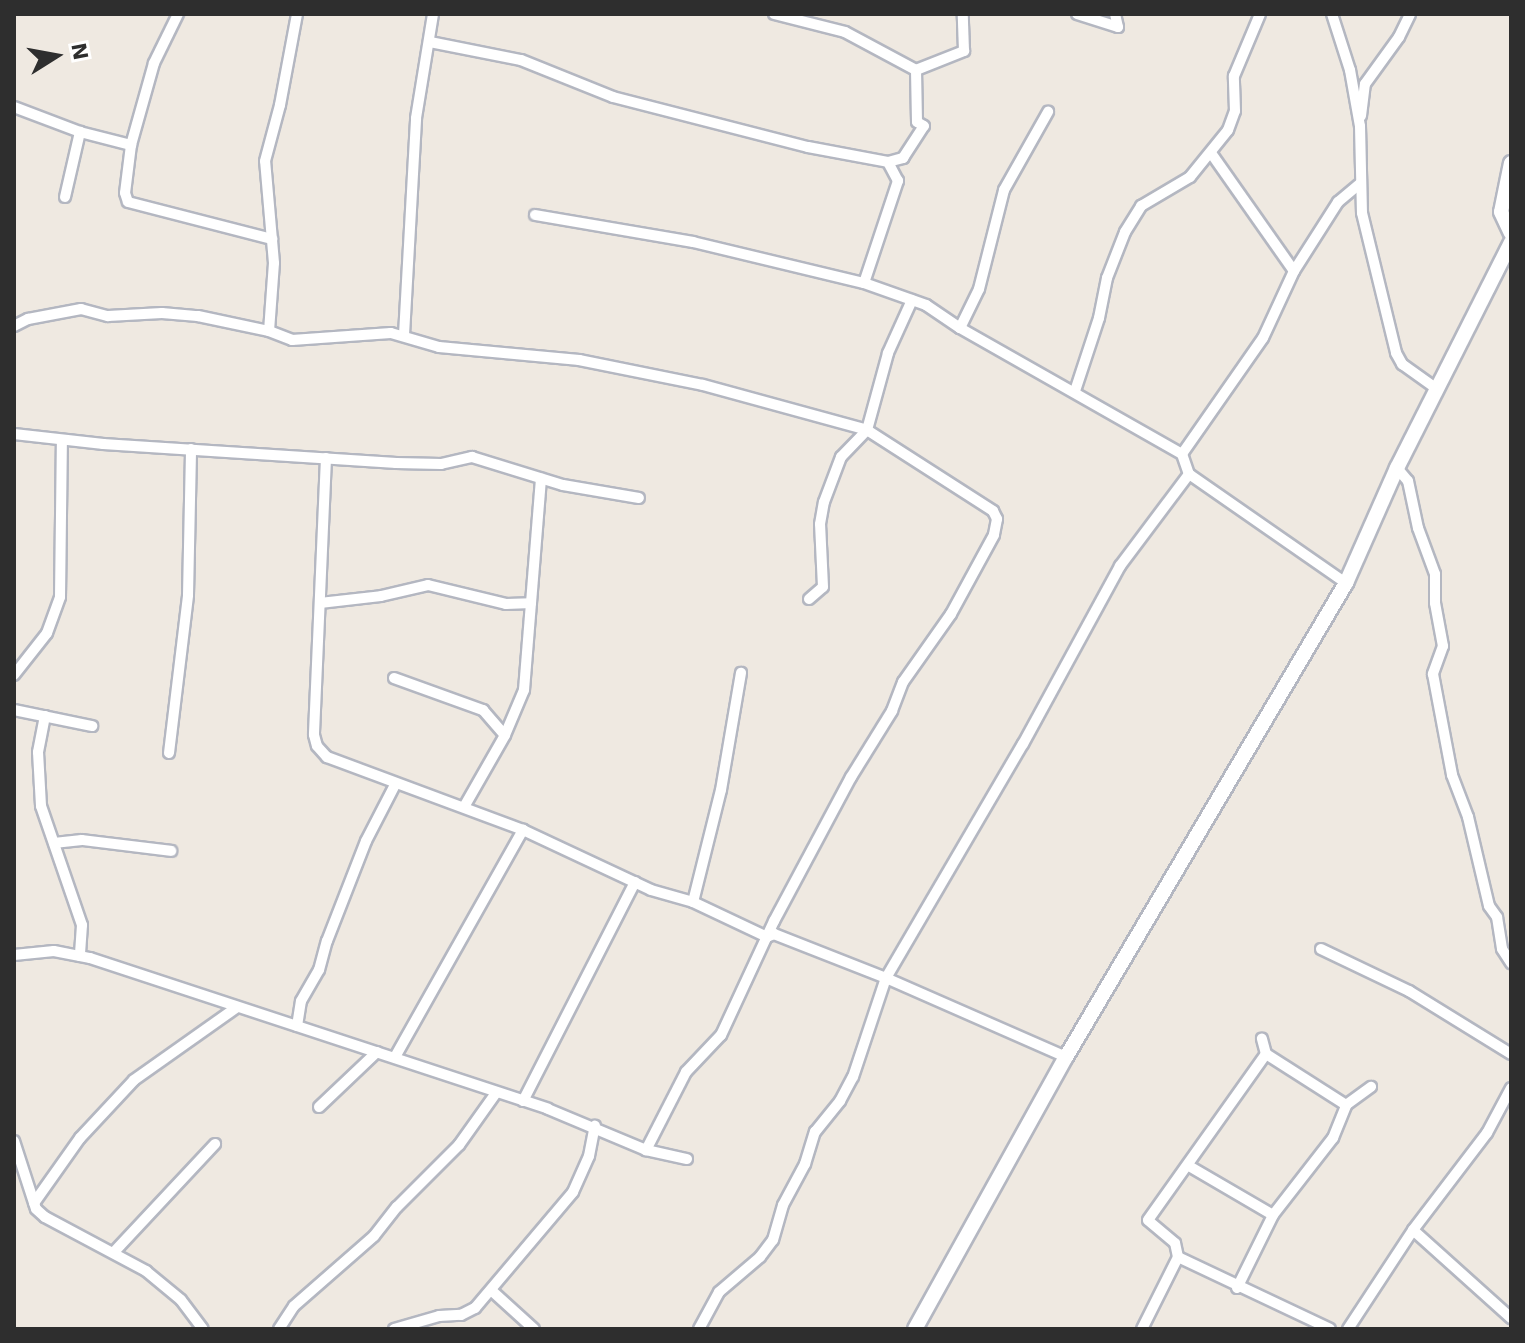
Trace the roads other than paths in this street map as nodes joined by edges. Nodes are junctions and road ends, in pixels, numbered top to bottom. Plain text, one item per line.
1 (178, 14) edge
2 (297, 14) edge
3 (433, 14) edge
4 (774, 14) edge
5 (963, 14) edge
6 (1077, 14) edge
7 (1115, 14) edge
8 (1260, 14) edge
9 (1332, 14) edge
10 (1410, 14) edge
11 (430, 42) junction
12 (916, 70) junction
13 (14, 107) edge
14 (1048, 112) dead end
15 (1360, 126) junction
16 (80, 132) junction
17 (131, 145) junction
18 (1211, 153) junction
19 (903, 158) junction
20 (888, 162) junction
21 (1511, 163) edge
22 (898, 181) junction
23 (1361, 183) junction
24 (65, 197) dead end
25 (535, 215) dead end
26 (1511, 233) edge
27 (272, 239) junction
28 (1511, 242) edge
29 (1294, 271) junction
30 (864, 283) junction
31 (912, 300) junction
32 (14, 326) edge
33 (960, 328) junction
34 (269, 331) junction
35 (404, 335) junction
36 (1437, 389) junction
37 (1075, 391) junction
38 (867, 430) junction
39 (14, 434) edge
40 (62, 440) junction
41 (191, 449) junction
42 (1182, 454) junction
43 (326, 458) junction
44 (1397, 468) junction
45 (1189, 474) junction
46 (541, 479) junction
47 (639, 498) dead end
48 (1346, 583) junction
49 (809, 599) dead end
50 (320, 603) junction
51 (531, 603) junction
52 (741, 673) dead end
53 (14, 675) edge
54 (394, 678) dead end
55 (14, 710) edge
56 (45, 716) junction
57 (92, 726) dead end
58 (505, 735) junction
59 (169, 753) dead end
60 (396, 783) junction
61 (464, 807) junction
62 (523, 830) junction
63 (54, 843) junction
64 (171, 851) dead end
65 (635, 882) junction
66 (693, 902) junction
67 (767, 937) junction
68 (1321, 949) dead end
69 (14, 955) edge
70 (80, 956) junction
71 (1511, 963) edge
72 (886, 978) junction
73 (237, 1007) junction
74 (297, 1026) junction
75 (1262, 1039) dead end
76 (377, 1052) junction
77 (1511, 1053) edge
78 (1266, 1054) junction
79 (395, 1057) junction
80 (1066, 1057) junction
81 (1371, 1087) dead end
82 (1511, 1088) edge
83 (496, 1093) junction
84 (523, 1101) junction
85 (1346, 1105) junction
86 (319, 1107) dead end
87 (595, 1126) junction
88 (14, 1141) edge
89 (215, 1144) dead end
90 (646, 1150) junction
91 (687, 1159) dead end
92 (1189, 1166) junction
93 (34, 1203) junction
94 (1273, 1215) junction
95 (1413, 1230) junction
96 (114, 1252) junction
97 (965, 1252) dead end
98 (1178, 1257) junction
99 (1237, 1288) junction
100 (491, 1290) junction
101 (1511, 1318) edge
102 (203, 1329) edge
103 (279, 1329) edge
104 (394, 1329) edge
105 (534, 1329) edge
106 (699, 1329) edge
107 (918, 1329) edge
108 (1142, 1329) edge
109 (1330, 1329) edge
110 (1348, 1329) edge

1 - 17 street
2 - 27 street
3 - 11 street
4 - 12 street
5 - 12 street
6 - 7 street
8 - 18 street
9 - 15 street
10 - 15 street
11 - 20 street
11 - 35 street
12 - 19 street
13 - 16 street
14 - 33 street
15 - 23 street
16 - 17 street
16 - 24 street
17 - 27 street
18 - 29 street
18 - 37 street
19 - 20 street
19 - 22 street
20 - 22 street
21 - 26 street
22 - 30 street
23 - 29 street
23 - 36 street
25 - 30 street
27 - 34 street
28 - 36 street
29 - 42 street
30 - 31 street
31 - 33 street
31 - 38 street
32 - 34 street
33 - 37 street
34 - 35 street
35 - 38 street
36 - 44 street
37 - 42 street
38 - 49 street
38 - 67 street
39 - 40 street
40 - 41 street
40 - 53 street
41 - 43 street
41 - 59 street
42 - 45 street
43 - 46 street
43 - 50 street
44 - 48 street
44 - 71 street
45 - 48 street
45 - 72 street
46 - 47 street
46 - 51 street
48 - 80 street
50 - 51 street
50 - 60 street
51 - 58 street
52 - 66 street
54 - 58 street
55 - 56 street
56 - 57 street
56 - 63 street
58 - 61 street
60 - 61 street
60 - 74 street
61 - 62 street
62 - 65 street
62 - 79 street
63 - 64 street
63 - 70 street
65 - 66 street
65 - 84 street
66 - 67 street
67 - 72 street
67 - 90 street
68 - 77 street
69 - 70 street
70 - 73 street
72 - 80 street
72 - 106 street
73 - 74 street
73 - 93 street
74 - 76 street
75 - 78 street
76 - 79 street
76 - 86 street
78 - 85 street
78 - 92 street
79 - 83 street
80 - 107 street
81 - 85 street
82 - 95 street
83 - 84 street
83 - 103 street
84 - 87 street
85 - 94 street
87 - 90 street
87 - 100 street
88 - 93 street
89 - 96 street
90 - 91 street
92 - 94 street
92 - 98 street
93 - 96 street
94 - 99 street
95 - 101 street
95 - 110 street
96 - 102 street
97 - 107 street
98 - 99 street
98 - 108 street
99 - 109 street
100 - 104 street
100 - 105 street

